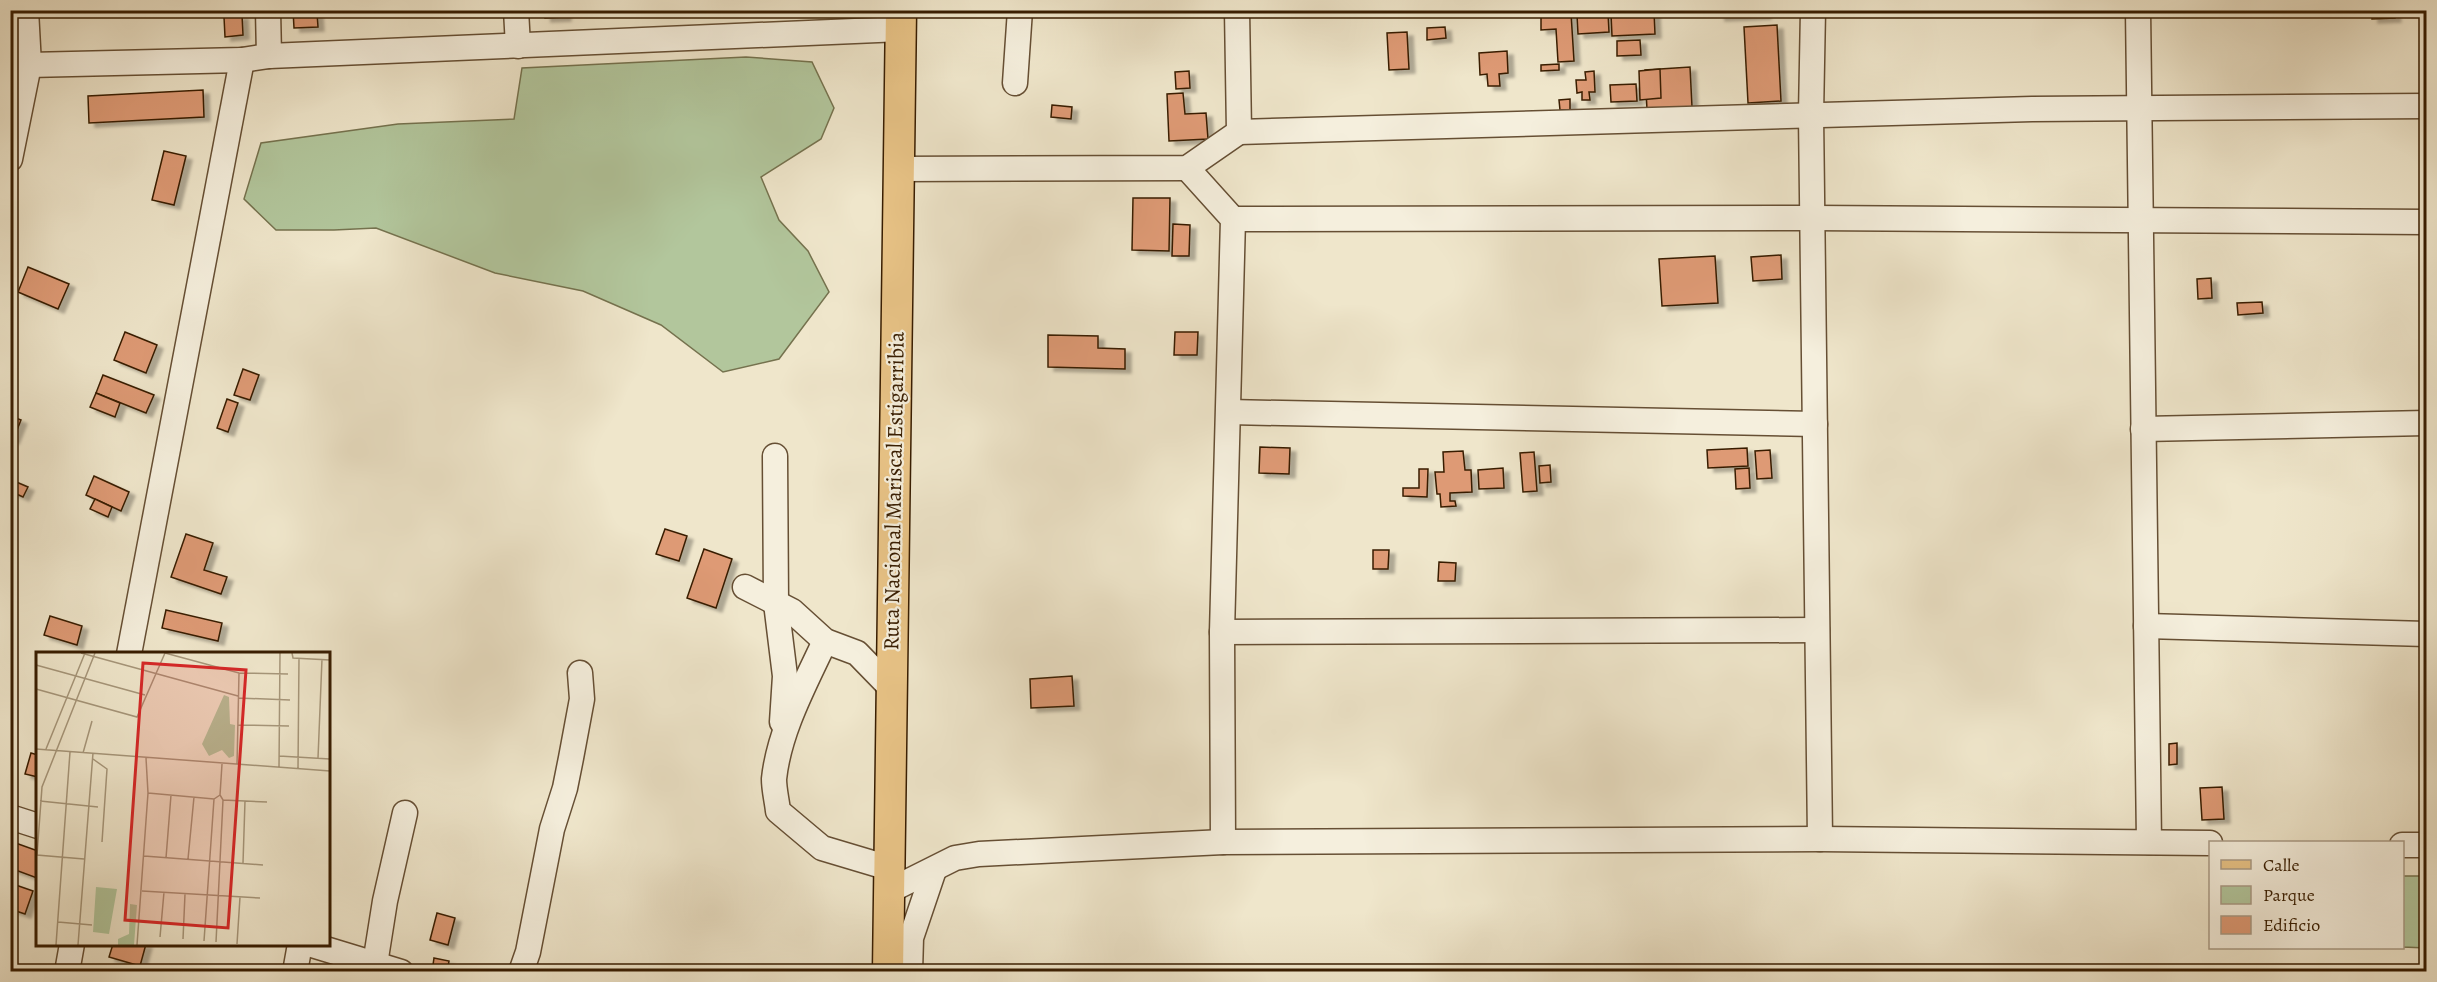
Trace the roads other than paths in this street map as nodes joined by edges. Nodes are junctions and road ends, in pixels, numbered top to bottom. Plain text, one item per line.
1 (26, 10) edge
2 (268, 10) edge
3 (516, 10) edge
4 (1020, 10) edge
5 (1237, 10) edge
6 (1813, 10) edge
7 (2138, 10) edge
8 (901, 20) edge
9 (518, 46) junction
10 (269, 56) junction
11 (242, 60) junction
12 (29, 65) junction
13 (1016, 83) dead end
14 (2427, 106) edge
15 (2139, 108) junction
16 (1811, 115) junction
17 (1239, 132) junction
18 (10, 159) edge
19 (1187, 168) junction
20 (898, 169) junction
21 (1813, 218) junction
22 (1233, 219) junction
23 (2141, 220) junction
24 (2427, 222) edge
25 (1228, 412) junction
26 (2427, 423) edge
27 (1815, 424) junction
28 (2144, 429) junction
29 (775, 456) dead end
30 (745, 587) dead end
31 (776, 603) junction
32 (2146, 626) junction
33 (1817, 630) junction
34 (1222, 632) junction
35 (2427, 634) edge
36 (825, 641) junction
37 (129, 652) edge
38 (580, 674) dead end
39 (891, 689) junction
40 (780, 749) junction
41 (405, 813) dead end
42 (10, 818) edge
43 (36, 825) edge
44 (1820, 839) junction
45 (1224, 842) junction
46 (2149, 842) junction
47 (2209, 843) edge
48 (2404, 845) edge
49 (2427, 845) edge
50 (934, 870) junction
51 (889, 880) junction
52 (72, 946) edge
53 (300, 946) edge
54 (312, 946) edge
55 (375, 964) junction
56 (67, 972) edge
57 (295, 972) edge
58 (401, 972) edge
59 (520, 972) edge
60 (888, 972) edge
61 (910, 972) edge

1 - 12 street
2 - 10 street
3 - 9 street
4 - 13 street
5 - 17 street
6 - 16 street
7 - 15 street
8 - 9 street
8 - 20 main road, Ruta Nacional Mariscal Estigarribia
9 - 10 street
10 - 11 street
11 - 12 street
11 - 37 street
12 - 18 street
14 - 15 street
15 - 16 street
15 - 23 street
16 - 17 street
16 - 21 street
17 - 19 street
19 - 20 street
19 - 22 street
20 - 39 main road, Ruta Nacional Mariscal Estigarribia
21 - 22 street
21 - 23 street
21 - 27 street
22 - 25 street
23 - 24 street
23 - 28 street
25 - 27 street
25 - 34 street
26 - 28 street
27 - 33 street
28 - 32 street
29 - 31 street
30 - 31 street
31 - 36 street
31 - 40 street
32 - 35 street
32 - 46 street
33 - 34 street
33 - 44 street
34 - 45 street
36 - 39 street
36 - 40 street
38 - 59 street
39 - 51 main road, Ruta Nacional Mariscal Estigarribia
40 - 51 street
41 - 55 street
42 - 43 street
44 - 45 street
44 - 46 street
45 - 50 street
46 - 47 street
48 - 49 street
50 - 51 street
50 - 61 street
51 - 60 main road, Ruta Nacional Mariscal Estigarribia
52 - 56 street
53 - 57 street
54 - 55 street
55 - 58 street

